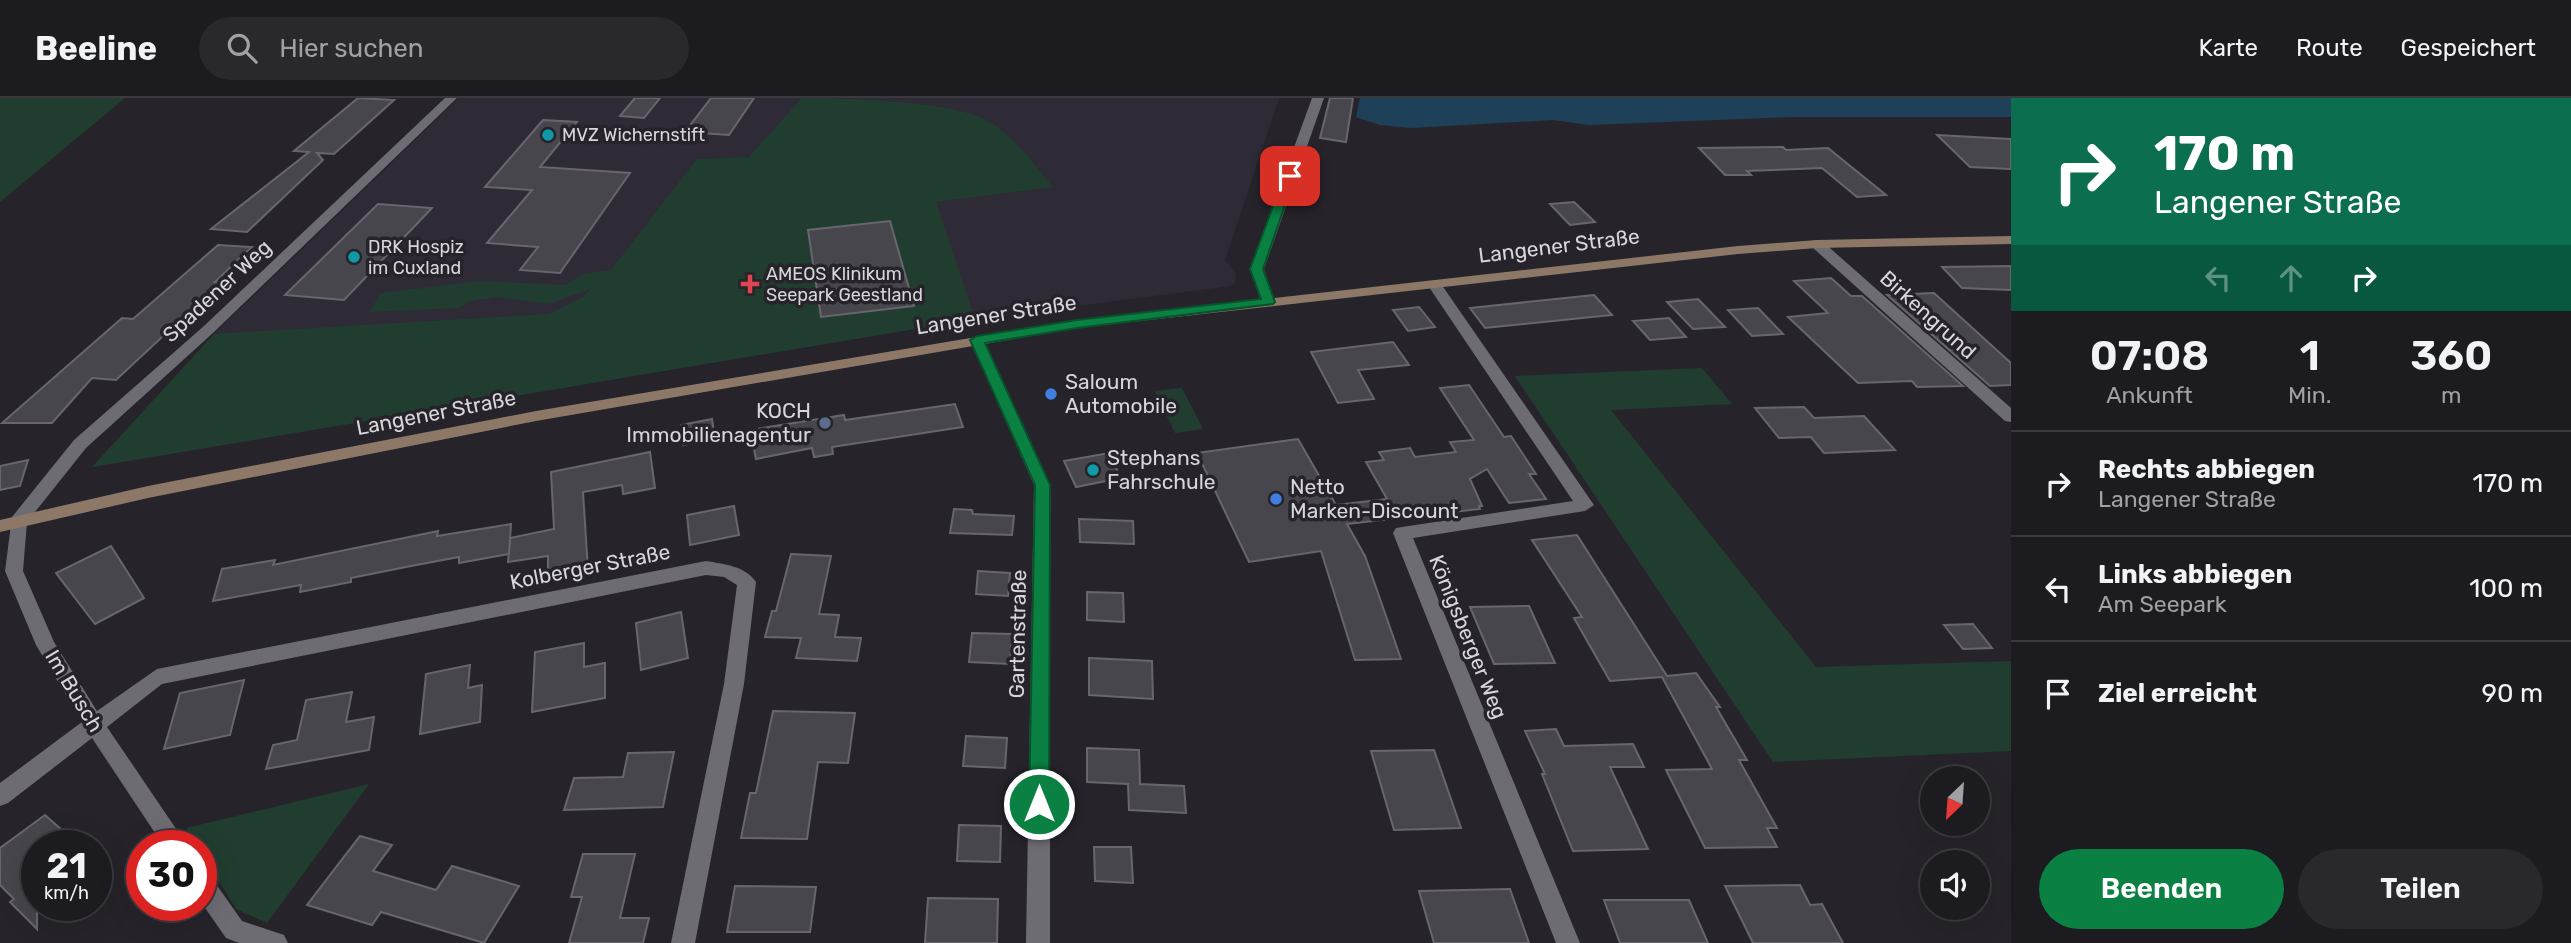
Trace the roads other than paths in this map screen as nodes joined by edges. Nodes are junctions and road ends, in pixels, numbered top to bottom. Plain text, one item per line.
1 (451, 98) edge
2 (1318, 98) edge
3 (2011, 240) edge
4 (1817, 244) junction
5 (1434, 284) junction
6 (1268, 302) junction
7 (977, 340) junction
8 (2011, 417) edge
9 (9, 524) edge
10 (94, 725) junction
11 (0, 796) edge
12 (166, 830) edge
13 (217, 905) edge
14 (276, 943) edge
15 (683, 943) edge
16 (1038, 943) edge
17 (1568, 943) edge

1 - 9 street, Spadener Weg
2 - 6 street
3 - 4 main road, Langener Straße
4 - 5 main road, Langener Straße
4 - 8 street, Birkengrund
5 - 6 main road, Langener Straße
5 - 17 street, Königsberger Weg
6 - 7 main road, Langener Straße
7 - 9 main road, Langener Straße
7 - 16 street, Gartenstraße
9 - 10 street, Im Busch
10 - 11 street
10 - 12 street, Im Busch
10 - 15 street, Kolberger Straße
13 - 14 street

